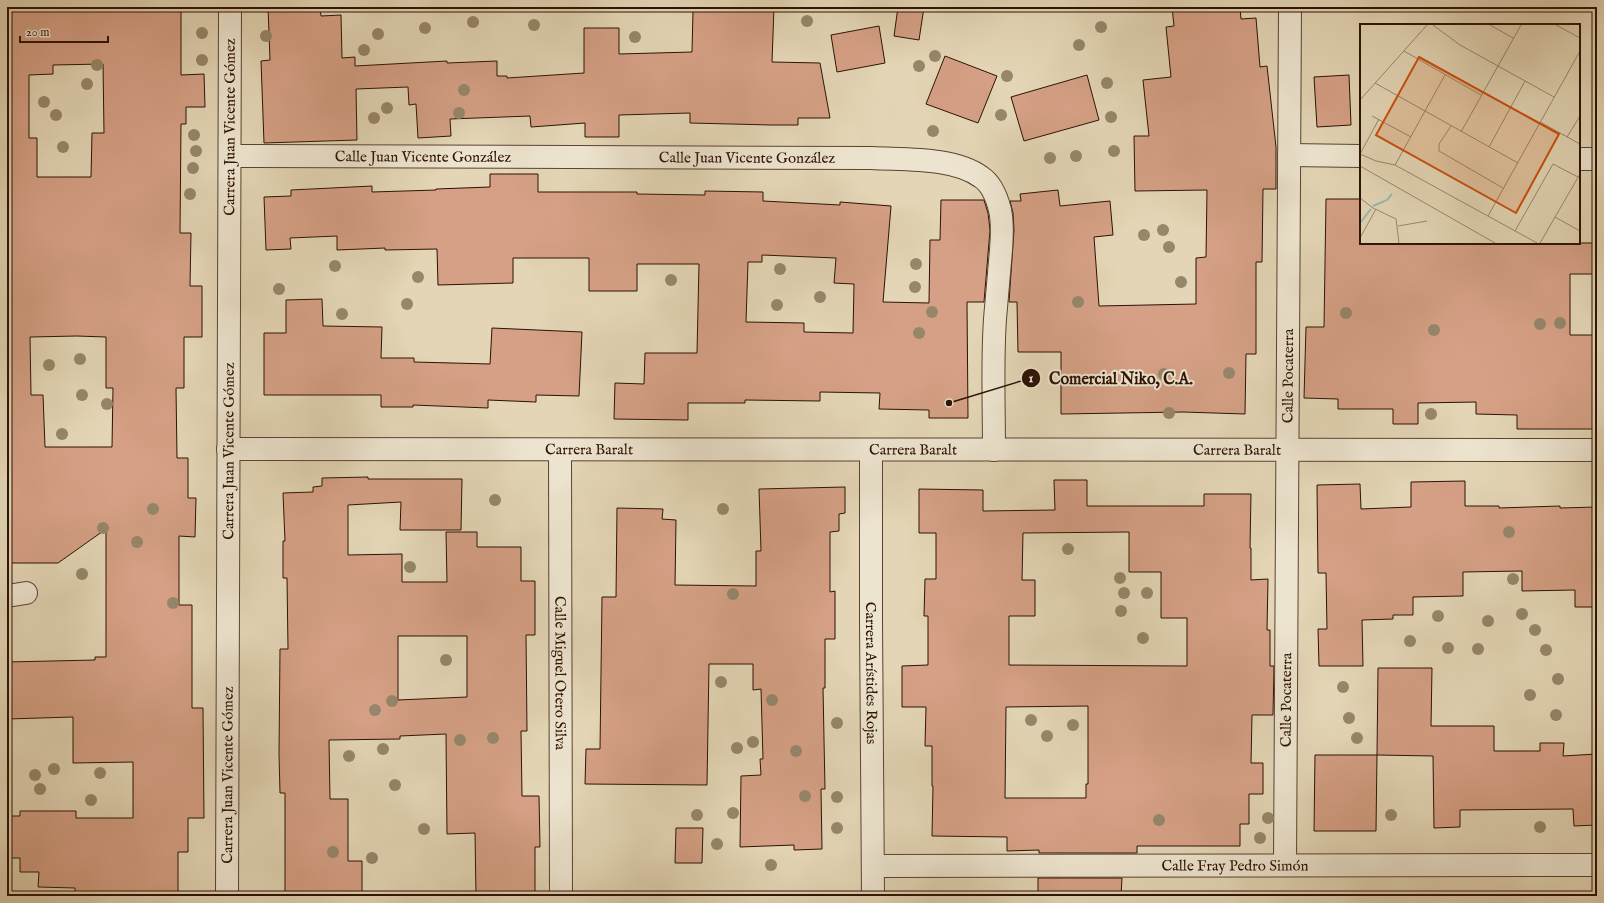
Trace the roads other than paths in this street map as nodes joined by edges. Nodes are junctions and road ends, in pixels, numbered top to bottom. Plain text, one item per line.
1 (230, 7) edge
2 (1290, 7) edge
3 (1289, 154) junction
4 (230, 156) junction
5 (1360, 156) edge
6 (1580, 159) edge
7 (1597, 159) edge
8 (228, 449) junction
9 (560, 450) junction
10 (871, 450) junction
11 (994, 450) junction
12 (1287, 450) junction
13 (1597, 450) edge
14 (1285, 865) junction
15 (1597, 865) edge
16 (873, 866) junction
17 (227, 896) edge
18 (561, 896) edge
19 (873, 896) edge

1 - 4 street, Carrera Juan Vicente Gómez
2 - 3 street, Calle Pocaterra
3 - 5 street
3 - 12 street, Calle Pocaterra
4 - 8 street, Carrera Juan Vicente Gómez
4 - 11 street, Calle Juan Vicente González
6 - 7 street
8 - 9 street, Carrera Baralt
8 - 17 street, Carrera Juan Vicente Gómez
9 - 10 street, Carrera Baralt
9 - 18 street, Calle Miguel Otero Silva
10 - 11 street, Carrera Baralt
10 - 16 street, Carrera Arístides Rojas
11 - 12 street, Carrera Baralt
12 - 13 street, Carrera Baralt
12 - 14 street, Calle Pocaterra
14 - 15 street, Calle Fray Pedro Simón
14 - 16 street, Calle Fray Pedro Simón
16 - 19 street, Carrera Arístides Rojas

